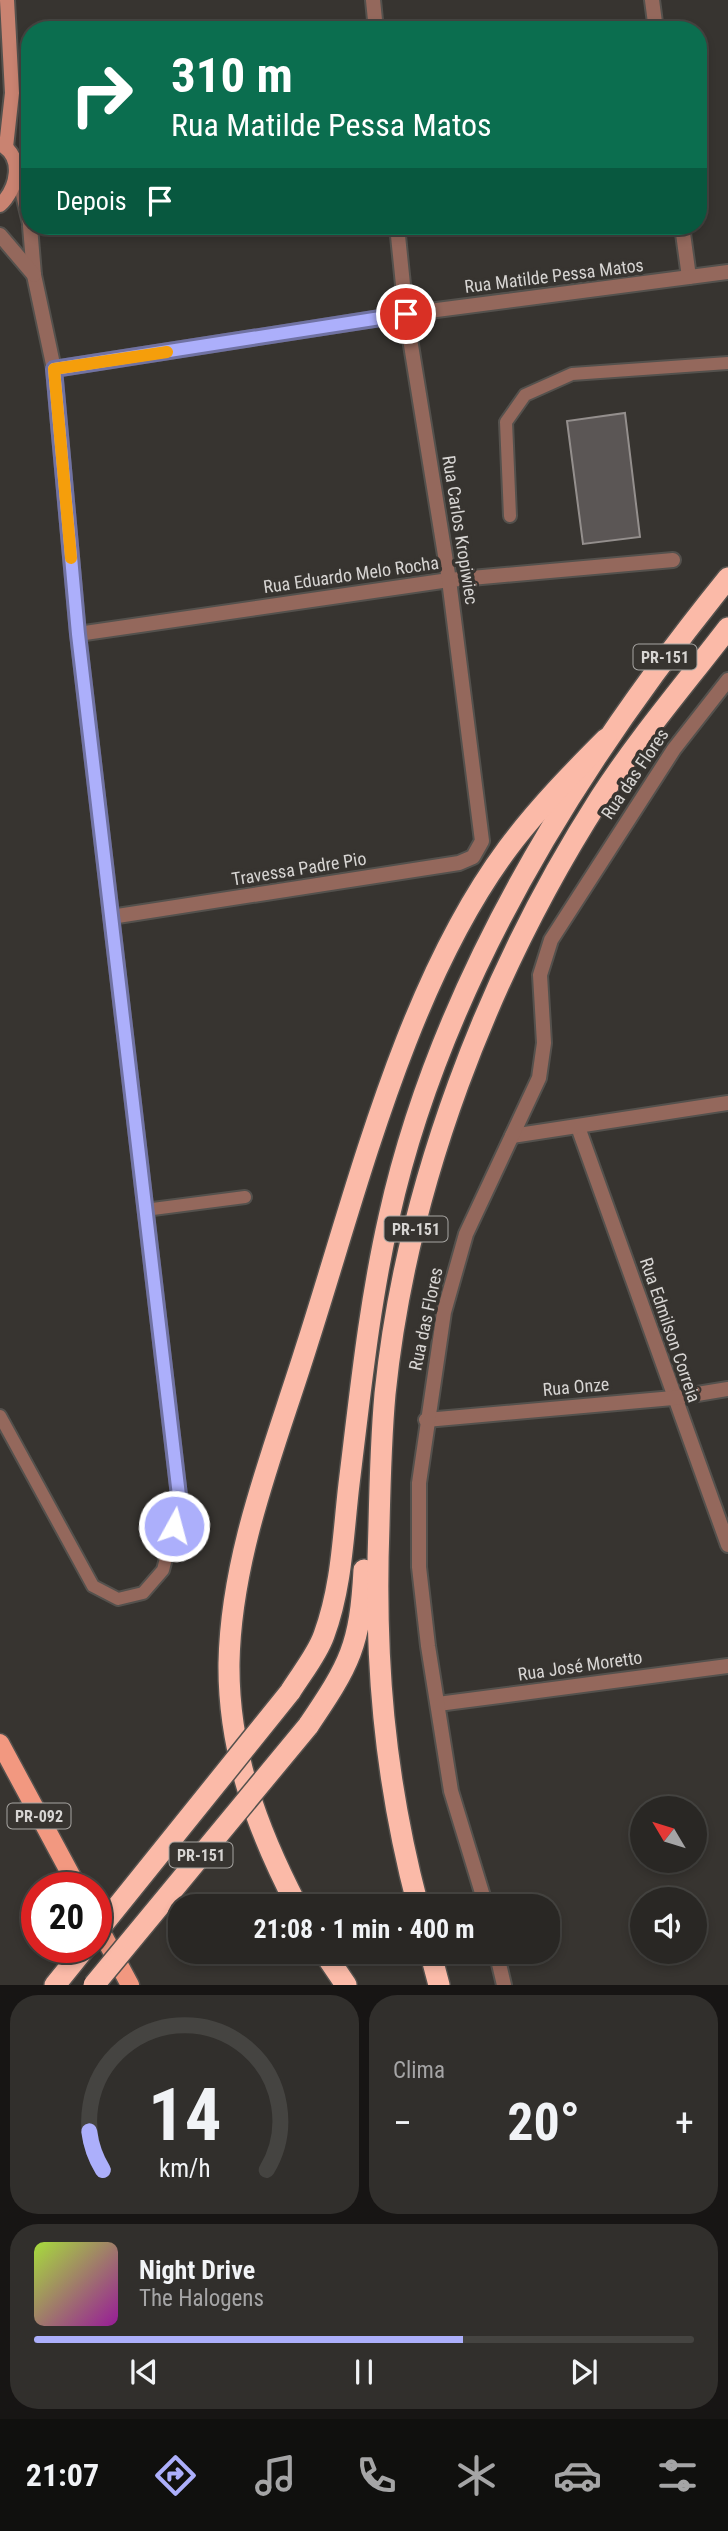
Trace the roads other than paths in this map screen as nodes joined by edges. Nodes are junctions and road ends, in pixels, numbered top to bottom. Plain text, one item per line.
1 (7, 0) edge
2 (373, 0) edge
3 (652, 0) edge
4 (375, 21) edge
5 (655, 21) edge
6 (3, 145) edge
7 (16, 166) junction
8 (21, 187) edge
9 (0, 205) edge
10 (31, 235) edge
11 (398, 235) edge
12 (683, 235) edge
13 (0, 236) edge
14 (728, 272) edge
15 (34, 275) junction
16 (689, 277) junction
17 (406, 314) junction
18 (728, 363) edge
19 (54, 369) junction
20 (510, 516) dead end
21 (673, 560) dead end
22 (728, 578) edge
23 (449, 580) junction
24 (728, 628) edge
25 (78, 634) junction
26 (728, 680) edge
27 (606, 739) junction
28 (482, 841) joint
29 (111, 917) junction
30 (728, 1103) edge
31 (578, 1127) junction
32 (512, 1136) junction
33 (244, 1197) dead end
34 (145, 1210) junction
35 (728, 1389) edge
36 (386, 1392) junction
37 (673, 1398) junction
38 (0, 1416) edge
39 (426, 1420) junction
40 (180, 1504) joint
41 (728, 1545) edge
42 (728, 1666) edge
43 (438, 1704) junction
44 (0, 1743) edge
45 (69, 1872) edge
46 (291, 1894) edge
47 (415, 1894) edge
48 (481, 1894) edge
49 (112, 1913) edge
50 (112, 1952) edge
51 (72, 1963) edge
52 (332, 1964) edge
53 (433, 1964) edge
54 (499, 1964) edge
55 (55, 1985) edge
56 (94, 1985) edge
57 (130, 1985) edge
58 (346, 1985) edge
59 (439, 1985) edge
60 (504, 1985) edge

1 - 6 street
2 - 4 street
3 - 5 street
6 - 7 street
7 - 8 street
7 - 9 street
10 - 15 street
11 - 17 street, Rua Carlos Kropiwiec
12 - 16 street
13 - 15 street
14 - 16 street, Rua Matilde Pessa Matos
15 - 19 street
16 - 17 street, Rua Matilde Pessa Matos
17 - 19 street, Rua Matilde Pessa Matos
17 - 23 street, Rua Carlos Kropiwiec
18 - 20 lane
19 - 25 street
21 - 23 street, Rua Eduardo Melo Rocha
22 - 27 highway, PR-151
23 - 25 street, Rua Eduardo Melo Rocha
23 - 28 street, Rua Carlos Kropiwiec
24 - 36 highway, PR-151
25 - 29 street
26 - 32 street, Rua das Flores
27 - 46 highway, PR-151
27 - 49 highway, PR-151, bridge
28 - 29 street, Travessa Padre Pio
29 - 34 street
30 - 31 street
31 - 32 street
31 - 37 street, Rua Edmilson Correia
32 - 39 street, Rua das Flores
33 - 34 lane
34 - 40 street
35 - 37 street, Rua Onze
36 - 47 highway, PR-151
36 - 56 highway, PR-151, bridge
37 - 39 street, Rua Onze
37 - 41 street, Rua Edmilson Correia
38 - 40 lane
39 - 43 street, Rua das Flores
42 - 43 street, Rua José Moretto
43 - 48 street, Rua das Flores
44 - 45 main road, PR-092
50 - 57 main road
51 - 55 highway
52 - 58 highway
53 - 59 highway
54 - 60 street

